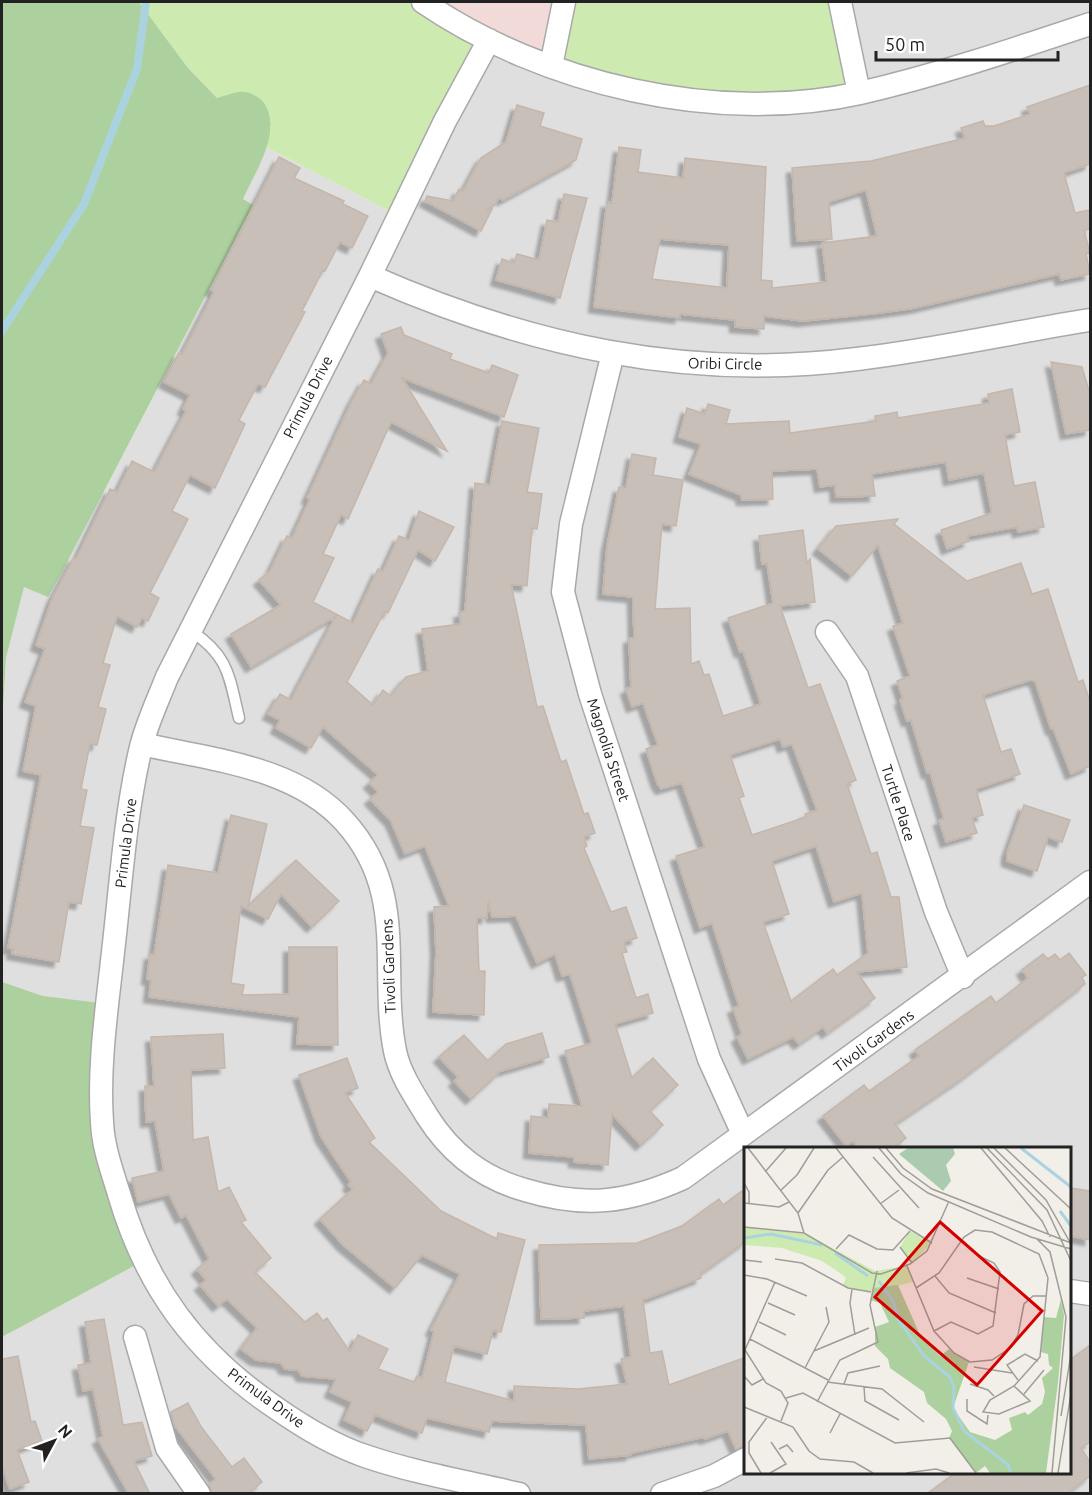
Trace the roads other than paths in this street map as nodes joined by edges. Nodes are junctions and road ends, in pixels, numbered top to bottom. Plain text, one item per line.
1 (427, 2) edge
2 (564, 2) edge
3 (840, 2) edge
4 (1090, 24) edge
5 (489, 40) junction
6 (551, 66) junction
7 (859, 93) junction
8 (370, 276) junction
9 (1090, 320) edge
10 (613, 353) junction
11 (191, 631) junction
12 (827, 632) dead end
13 (239, 718) dead end
14 (142, 744) junction
15 (1090, 882) edge
16 (963, 977) junction
17 (743, 1134) junction
18 (1071, 1291) edge
19 (1090, 1294) edge
20 (135, 1337) dead end
21 (744, 1460) edge
22 (199, 1494) edge
23 (519, 1494) edge
24 (662, 1494) edge

1 - 5 street
2 - 6 street
3 - 7 street
4 - 7 street
5 - 6 street
5 - 8 street, Primula Drive
6 - 7 street
8 - 10 street, Oribi Circle
8 - 11 street, Primula Drive
9 - 10 street, Oribi Circle
10 - 17 street, Magnolia Street
11 - 13 lane
11 - 14 street, Primula Drive
12 - 16 street, Turtle Place
14 - 17 street, Tivoli Gardens
14 - 23 street, Primula Drive
15 - 16 street, Tivoli Gardens
16 - 17 street, Tivoli Gardens
18 - 19 street
20 - 22 street
21 - 24 street

